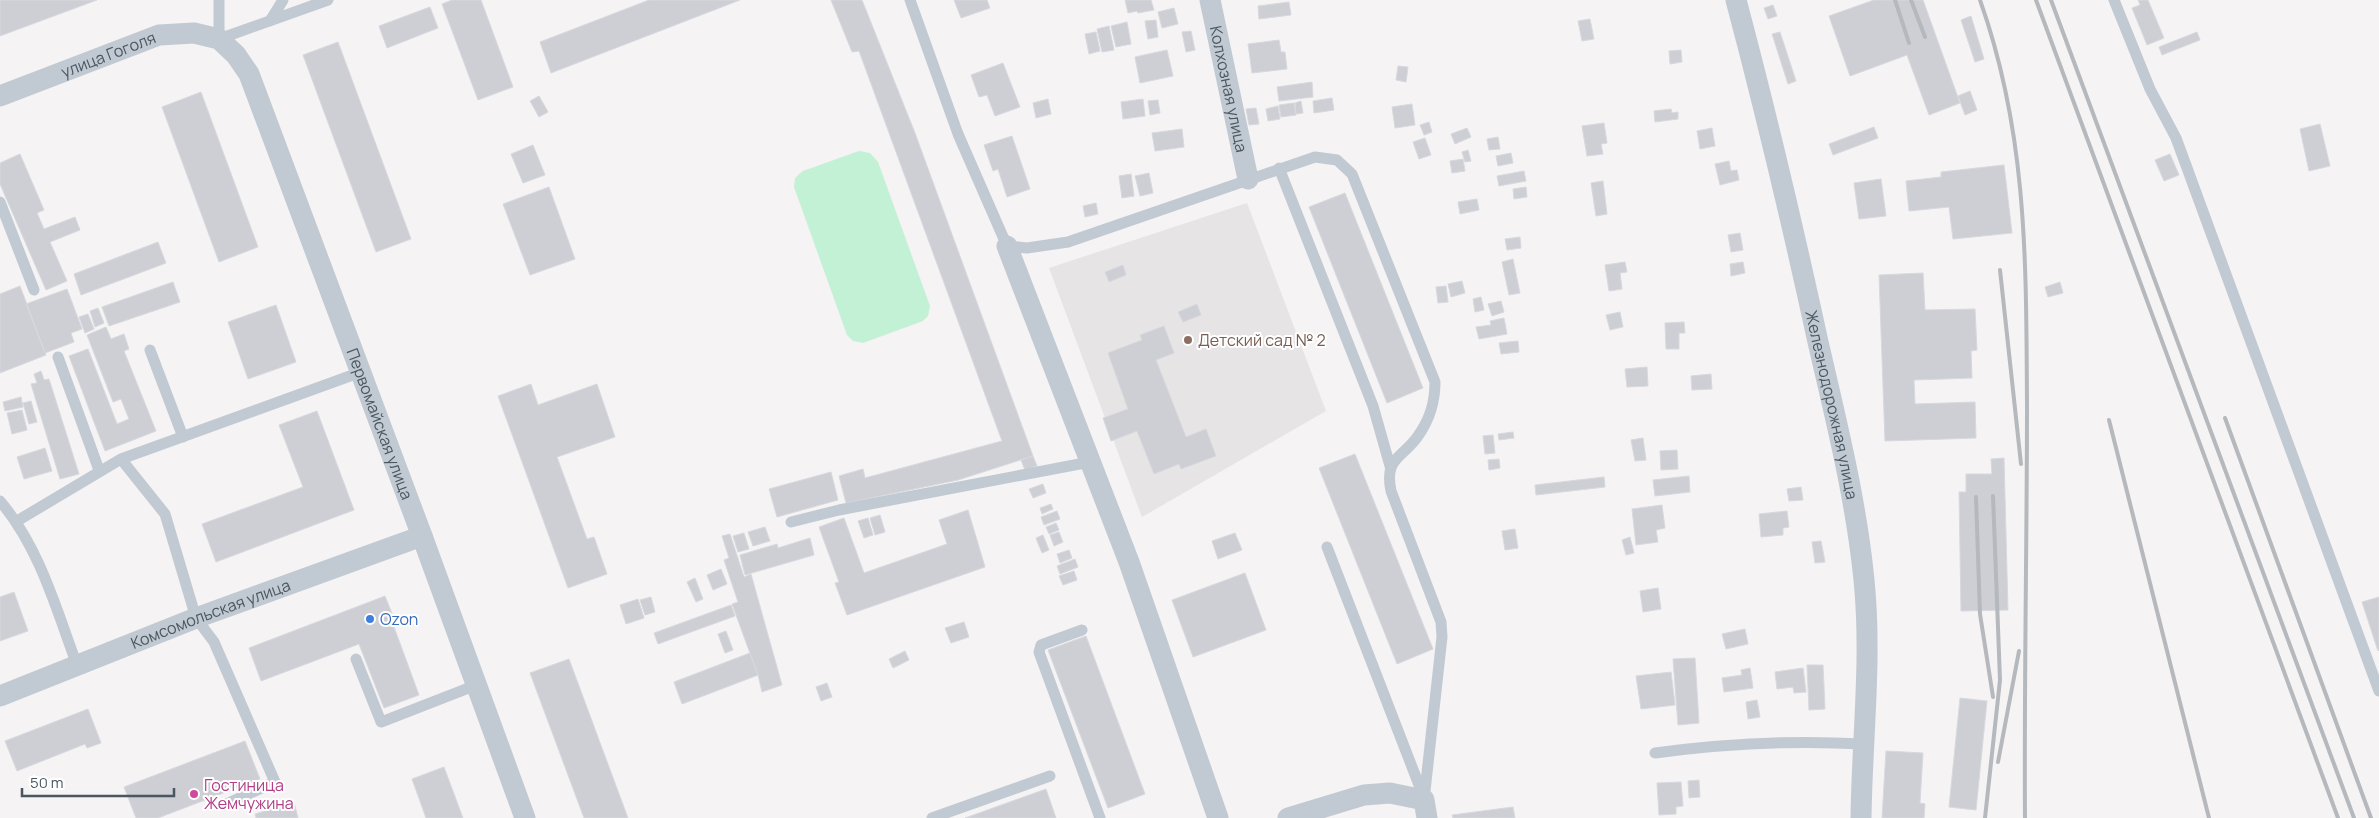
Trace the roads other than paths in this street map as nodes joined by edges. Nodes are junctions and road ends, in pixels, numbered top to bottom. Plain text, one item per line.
1 (220, 0) edge
2 (283, 0) edge
3 (328, 0) edge
4 (910, 0) edge
5 (1210, 0) edge
6 (1736, 0) edge
7 (2114, 0) edge
8 (270, 21) junction
9 (219, 39) junction
10 (0, 96) edge
11 (1279, 168) junction
12 (1248, 179) junction
13 (0, 202) edge
14 (1008, 246) junction
15 (34, 290) dead end
16 (150, 350) dead end
17 (58, 357) dead end
18 (361, 372) junction
19 (183, 437) junction
20 (121, 459) junction
21 (1090, 462) junction
22 (1390, 466) junction
23 (99, 470) junction
24 (0, 501) edge
25 (17, 521) junction
26 (791, 522) dead end
27 (422, 536) junction
28 (1327, 547) dead end
29 (196, 618) junction
30 (1082, 630) dead end
31 (356, 659) dead end
32 (77, 665) junction
33 (476, 685) junction
34 (2379, 691) edge
35 (0, 696) edge
36 (1862, 744) junction
37 (1655, 754) dead end
38 (1050, 776) dead end
39 (224, 805) dead end
40 (1426, 809) edge
41 (1327, 812) edge
42 (525, 818) edge
43 (932, 818) edge
44 (1100, 818) edge
45 (1218, 818) edge
46 (1288, 818) edge
47 (1861, 818) edge

1 - 9 lane
2 - 8 lane
3 - 8 lane
4 - 14 lane
5 - 12 street, Колхозная улица
6 - 36 street, Железнодорожная улица
7 - 34 lane
8 - 9 lane
9 - 10 street, улица Гоголя
9 - 18 street, Первомайская улица
11 - 12 lane
11 - 22 lane
11 - 22 lane
12 - 14 lane
13 - 15 lane
14 - 21 street
16 - 19 lane
17 - 23 lane
18 - 19 lane
18 - 27 street, Первомайская улица
19 - 20 lane
20 - 23 lane
20 - 29 lane
21 - 26 lane
21 - 45 street
22 - 40 lane
23 - 25 lane
24 - 25 lane
25 - 32 lane
27 - 29 street, Комсомольская улица
27 - 33 street, Первомайская улица
28 - 40 lane
29 - 32 street, Комсомольская улица
29 - 39 lane
30 - 44 lane
31 - 33 lane
32 - 35 street, Комсомольская улица
33 - 42 street, Первомайская улица
36 - 37 lane
36 - 47 street, Железнодорожная улица
38 - 43 lane
40 - 41 street
41 - 46 street

